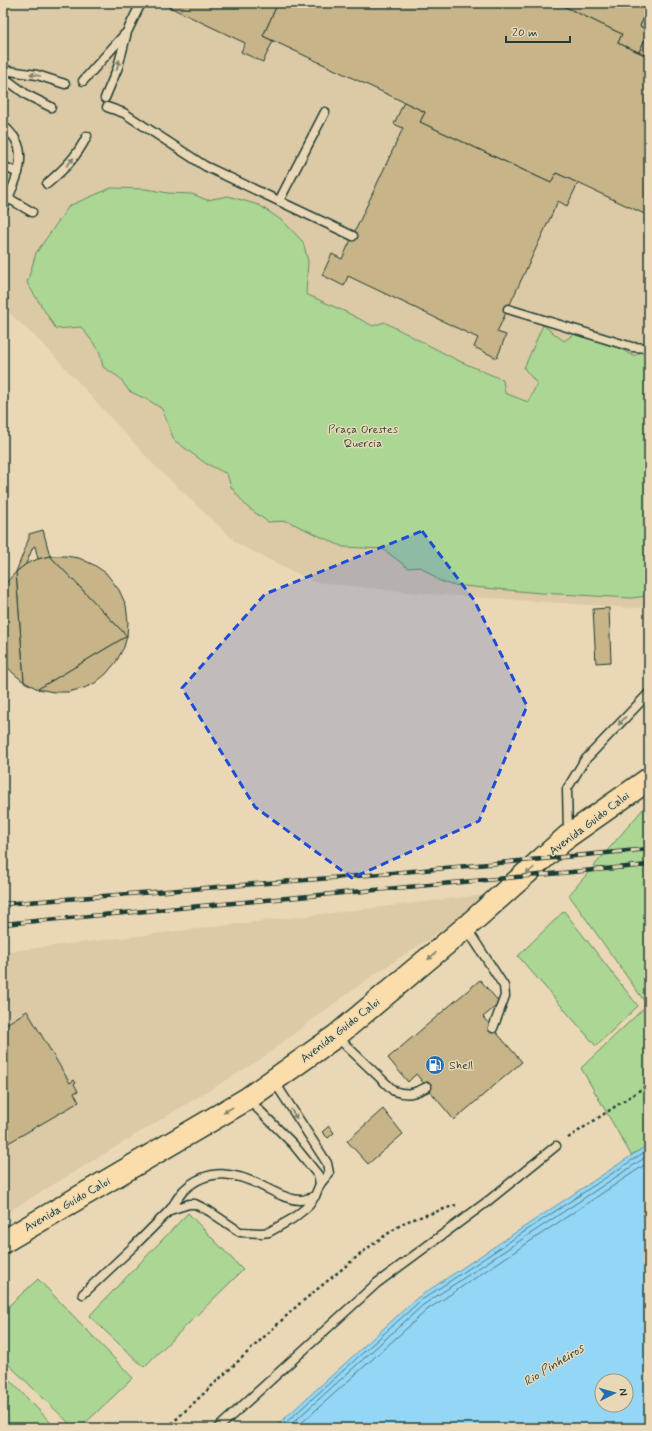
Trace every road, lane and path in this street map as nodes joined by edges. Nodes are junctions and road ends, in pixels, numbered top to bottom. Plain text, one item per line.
1 (141, 3) edge
2 (127, 32) junction
3 (3, 70) edge
4 (3, 77) edge
5 (83, 81) dead end
6 (65, 84) dead end
7 (105, 98) dead end
8 (51, 107) dead end
9 (107, 107) dead end
10 (325, 112) dead end
11 (3, 126) edge
12 (87, 136) dead end
13 (3, 166) edge
14 (18, 173) junction
15 (46, 184) dead end
16 (8, 198) junction
17 (279, 201) junction
18 (3, 208) edge
19 (32, 212) dead end
20 (353, 236) dead end
21 (508, 309) dead end
22 (649, 348) edge
23 (649, 693) edge
24 (649, 779) edge
25 (568, 836) junction
26 (466, 927) junction
27 (493, 1028) dead end
28 (336, 1036) junction
29 (274, 1081) junction
30 (427, 1087) dead end
31 (247, 1099) junction
32 (556, 1146) dead end
33 (320, 1184) junction
34 (315, 1196) junction
35 (170, 1210) junction
36 (3, 1242) edge
37 (83, 1294) dead end
38 (218, 1428) edge

1 - 2 lane
2 - 5 lane
7 -> 2 lane
6 -> 3 lane
4 - 8 lane
9 - 17 lane
10 - 17 lane
11 - 14 lane
15 -> 12 lane
13 - 14 lane
14 - 16 lane
16 - 18 lane
16 - 19 lane
17 - 20 lane
21 - 22 lane
23 -> 25 lane
24 - 25 highway, Avenida Guido Caloi
25 -> 26 highway, Avenida Guido Caloi
26 - 27 lane
26 -> 28 highway, Avenida Guido Caloi
28 - 29 highway, Avenida Guido Caloi
28 - 30 lane
29 - 31 highway, Avenida Guido Caloi
29 -> 33 lane
31 - 33 lane
31 -> 36 highway, Avenida Guido Caloi
32 - 38 lane
33 - 34 lane
34 - 35 lane
34 - 35 lane
35 - 37 lane

